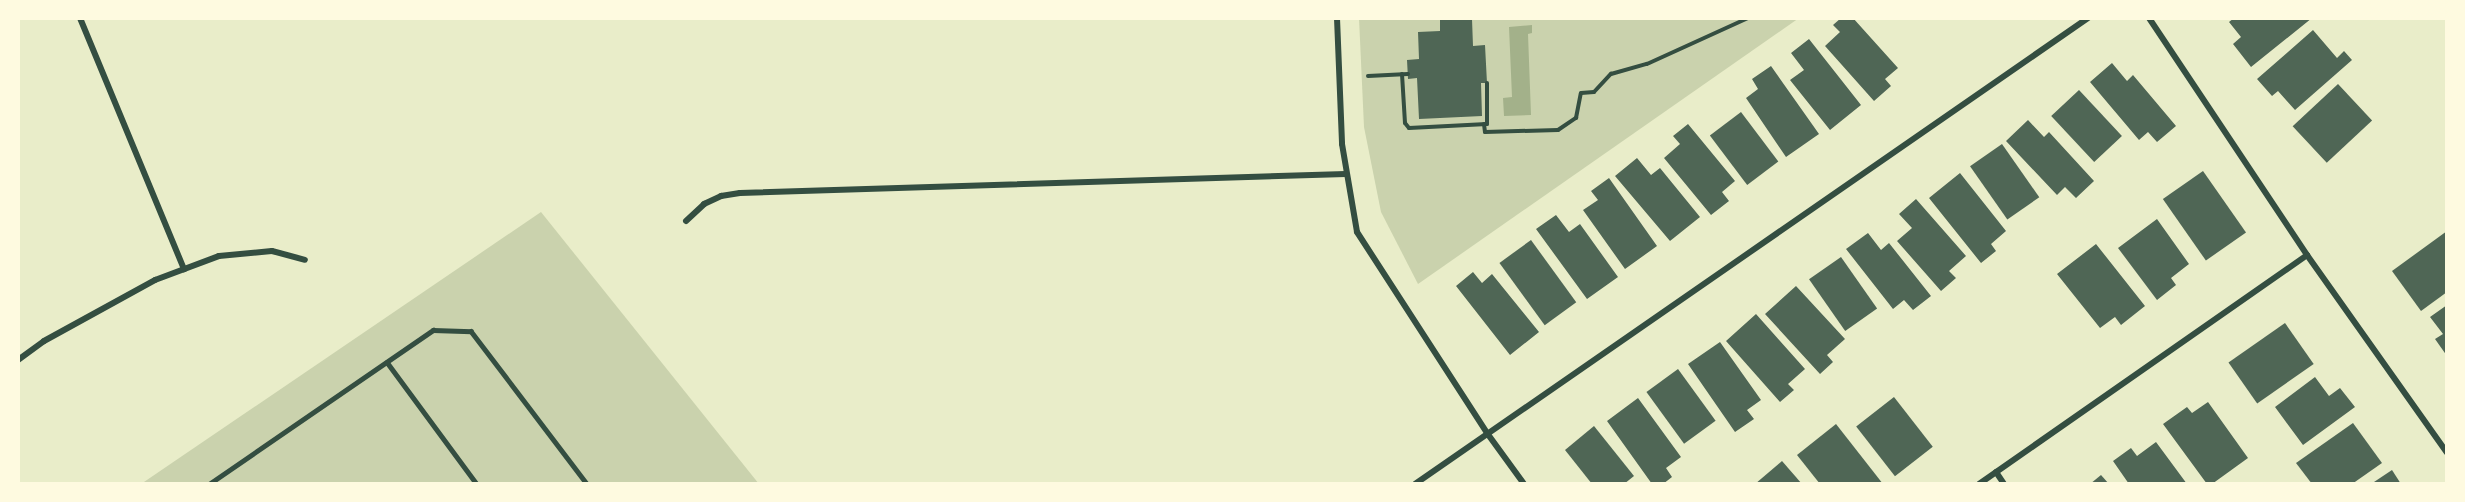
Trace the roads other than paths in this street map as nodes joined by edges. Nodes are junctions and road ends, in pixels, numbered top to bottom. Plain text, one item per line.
1 (80, 18) edge
2 (1337, 18) edge
3 (2088, 18) edge
4 (2149, 18) edge
5 (1346, 174) junction
6 (687, 221) dead end
7 (2307, 255) junction
8 (305, 260) dead end
9 (184, 268) junction
10 (18, 360) edge
11 (387, 362) junction
12 (1487, 434) junction
13 (2447, 453) edge
14 (1996, 472) junction
15 (209, 484) edge
16 (477, 484) edge
17 (587, 484) edge
18 (1415, 484) edge
19 (1524, 484) edge
20 (1979, 484) edge
21 (2004, 484) edge

1 - 9 street
2 - 5 street
3 - 12 street
4 - 7 street
5 - 6 street
5 - 12 street
7 - 13 street
7 - 14 street
8 - 9 street
9 - 10 street
11 - 15 lane
11 - 16 lane
11 - 17 lane
12 - 18 street
12 - 19 street
14 - 20 street
14 - 21 street

